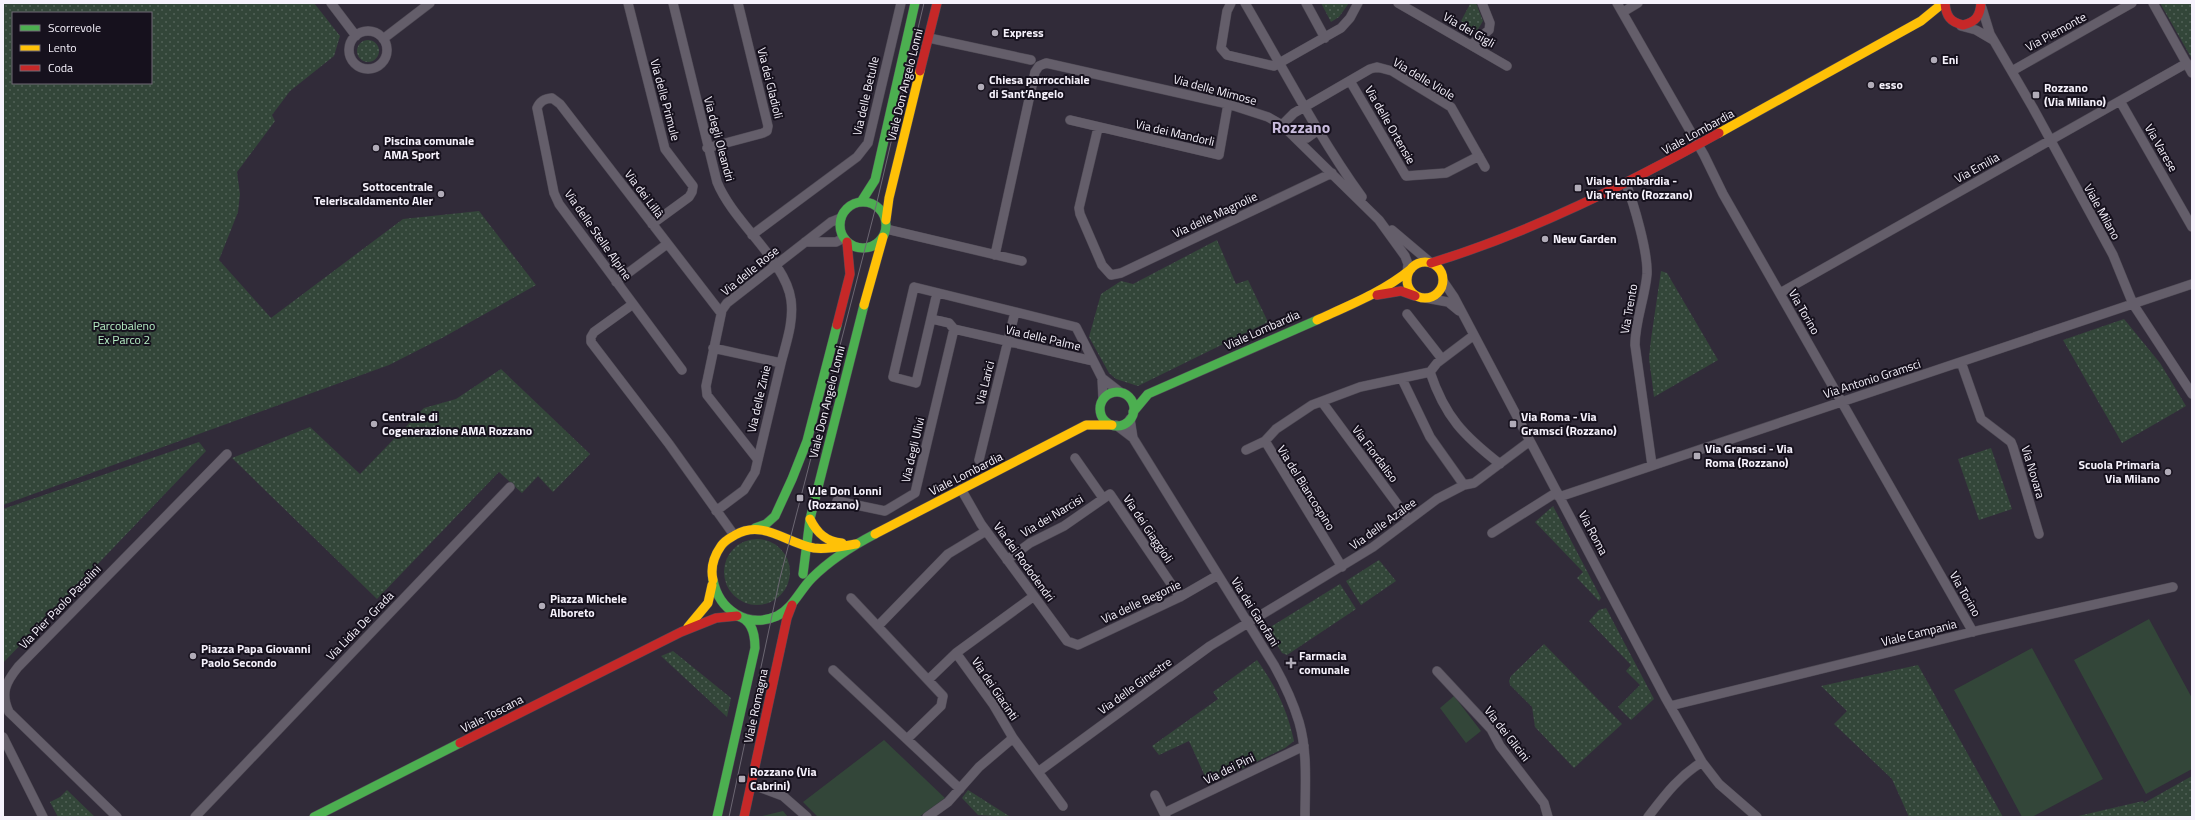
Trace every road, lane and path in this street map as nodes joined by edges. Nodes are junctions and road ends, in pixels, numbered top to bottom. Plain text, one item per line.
1 (331, 3) edge
2 (430, 3) edge
3 (628, 3) edge
4 (673, 3) edge
5 (738, 3) edge
6 (901, 3) edge
7 (915, 3) edge
8 (937, 3) edge
9 (1231, 3) edge
10 (1246, 3) edge
11 (1306, 3) edge
12 (1358, 3) edge
13 (1398, 3) edge
14 (1482, 3) edge
15 (1617, 3) edge
16 (1638, 3) edge
17 (1944, 3) edge
18 (2132, 3) edge
19 (2153, 3) edge
20 (1981, 4) edge
21 (1623, 12) junction
22 (1921, 21) junction
23 (1959, 25) junction
24 (356, 36) junction
25 (929, 38) junction
26 (1325, 38) junction
27 (382, 39) junction
28 (1993, 40) junction
29 (1471, 45) junction
30 (1031, 60) dead end
31 (1280, 64) junction
32 (2187, 64) junction
33 (1507, 66) dead end
34 (2012, 71) junction
35 (2192, 73) edge
36 (1350, 81) junction
37 (544, 99) joint
38 (2120, 101) junction
39 (1228, 104) junction
40 (1305, 106) junction
41 (1070, 120) dead end
42 (1282, 125) junction
43 (1098, 128) junction
44 (1318, 130) junction
45 (1294, 136) junction
46 (2050, 140) junction
47 (1698, 145) junction
48 (707, 148) junction
49 (1479, 156) junction
50 (1484, 167) dead end
51 (1332, 173) junction
52 (1626, 184) junction
53 (861, 202) junction
54 (842, 218) junction
55 (1379, 220) junction
56 (652, 224) junction
57 (2192, 227) edge
58 (885, 229) junction
59 (752, 235) junction
60 (846, 240) junction
61 (805, 242) junction
62 (667, 244) junction
63 (1480, 248) junction
64 (995, 254) junction
65 (1022, 261) dead end
66 (1431, 263) junction
67 (776, 265) junction
68 (1408, 273) junction
69 (1443, 280) junction
70 (616, 282) junction
71 (2192, 284) edge
72 (937, 293) junction
73 (1780, 294) junction
74 (1415, 296) junction
75 (1426, 298) junction
76 (1364, 299) junction
77 (633, 304) junction
78 (2133, 304) junction
79 (1015, 312) junction
80 (721, 313) junction
81 (1407, 314) dead end
82 (1463, 315) junction
83 (932, 319) junction
84 (954, 329) junction
85 (1474, 335) junction
86 (1008, 342) junction
87 (713, 348) junction
88 (1442, 359) junction
89 (1093, 361) junction
90 (1961, 362) junction
91 (781, 363) junction
92 (682, 370) dead end
93 (1430, 372) junction
94 (1102, 378) junction
95 (1402, 379) junction
96 (1121, 393) junction
97 (1148, 394) junction
98 (2192, 394) edge
99 (1102, 402) junction
100 (1322, 402) junction
101 (1842, 402) junction
102 (1131, 415) junction
103 (1086, 425) junction
104 (1114, 425) junction
105 (1133, 438) junction
106 (1265, 441) junction
107 (1530, 441) junction
108 (1246, 450) dead end
109 (227, 454) dead end
110 (1075, 458) dead end
111 (758, 460) junction
112 (979, 460) dead end
113 (1500, 464) junction
114 (1652, 465) junction
115 (1464, 485) junction
116 (510, 487) dead end
117 (961, 490) junction
118 (1558, 494) junction
119 (1106, 496) junction
120 (837, 501) dead end
121 (716, 510) junction
122 (810, 519) junction
123 (1409, 520) junction
124 (755, 528) junction
125 (986, 531) junction
126 (1492, 533) dead end
127 (2039, 534) dead end
128 (734, 535) junction
129 (781, 535) junction
130 (856, 544) junction
131 (805, 546) junction
132 (1007, 560) junction
133 (1342, 567) junction
134 (802, 574) junction
135 (1218, 575) junction
136 (712, 583) junction
137 (2173, 586) dead end
138 (1034, 596) junction
139 (1180, 597) junction
140 (851, 598) dead end
141 (794, 600) junction
142 (739, 616) junction
143 (1247, 622) junction
144 (878, 626) junction
145 (1973, 632) junction
146 (681, 633) junction
147 (1072, 645) joint
148 (956, 653) junction
149 (833, 670) dead end
150 (1437, 671) dead end
151 (928, 680) junction
152 (1670, 706) junction
153 (3, 737) edge
154 (1013, 738) junction
155 (906, 739) junction
156 (1304, 746) junction
157 (1702, 762) junction
158 (1038, 772) junction
159 (751, 784) junction
160 (960, 789) junction
161 (1155, 795) dead end
162 (1064, 806) dead end
163 (1165, 815) edge
164 (43, 817) edge
165 (117, 817) edge
166 (195, 817) edge
167 (314, 817) edge
168 (717, 817) edge
169 (744, 817) edge
170 (807, 817) edge
171 (927, 817) edge
172 (1304, 817) edge
173 (1548, 817) edge
174 (1648, 817) edge
175 (1757, 817) edge

1 - 24 street
2 - 27 street
3 - 56 street, Via delle Primule
4 - 48 street, Via degli Oleandri
5 - 48 street, Via dei Gladioli
6 - 59 street, Via delle Betulle
7 - 53 street, Viale Don Angelo Lonni
8 - 25 street, Viale Don Angelo Lonni
9 - 31 street
10 - 31 street
11 - 26 street
12 - 26 street
13 - 29 street, Via dei Gigli
14 - 29 street
15 - 21 street, Via Torino
16 - 21 street
17 - 22 street, Viale Lombardia
17 - 23 street
18 - 34 street, Via Piemonte
19 - 32 street
20 - 23 street
20 - 28 street, Viale Milano
21 - 47 street, Via Torino
22 - 23 street, Viale Lombardia
22 - 47 street, Viale Lombardia
23 - 28 street, Viale Milano
24 - 27 street
24 - 27 street
25 - 30 street
25 - 58 street, Viale Don Angelo Lonni
26 - 31 street
28 - 34 street, Viale Milano
29 - 33 street, Via dei Gigli
31 - 40 street
32 - 35 street
32 - 38 street, Via Emilia
34 - 46 street, Viale Milano
36 - 40 street, Via delle Viole
36 - 49 street, Via delle Viole
36 - 49 street, Via delle Ortensie
37 - 56 street, Via dei Lillà
37 - 70 street, Via delle Stelle Alpine
38 - 46 street, Via Emilia
38 - 57 street, Via Varese
39 - 42 street, Via delle Mimose
39 - 43 street, Via dei Mandorli
39 - 64 street, Via delle Mimose
40 - 42 street, Via delle Viole
40 - 44 street
41 - 43 street, Via dei Mandorli
42 - 45 street, Via delle Mimose
43 - 51 street, Via delle Magnolie
44 - 45 street
44 - 55 street
45 - 51 street, Via delle Mimose
46 - 73 street, Via Emilia
46 - 78 street, Viale Milano
47 - 52 street, Viale Lombardia
47 - 73 street, Via Torino
48 - 59 street, Via degli Oleandri
49 - 50 street, Via delle Viole
51 - 55 street, Via delle Mimose
52 - 63 street, Viale Lombardia
52 - 114 street, Via Trento
53 - 54 street
53 - 58 street
54 - 60 street
54 - 61 street, Via delle Rose
55 - 66 street, Via delle Mimose
55 - 68 street, Via delle Mimose
56 - 62 street, Via dei Lillà
58 - 60 street
58 - 64 street
58 - 122 street, Viale Don Angelo Lonni
59 - 67 street, Via degli Oleandri
60 - 61 street
60 - 124 street, Viale Don Angelo Lonni
61 - 67 street, Via delle Rose
62 - 70 street
62 - 80 street, Via dei Lillà
63 - 66 street, Viale Lombardia
63 - 69 street, Viale Lombardia
64 - 65 street
66 - 68 street
66 - 69 street
67 - 80 street, Via delle Rose
67 - 91 street, Via degli Oleandri
68 - 74 street
68 - 76 street, Viale Lombardia
69 - 75 street
69 - 82 street, Via Roma
70 - 77 street, Via delle Stelle Alpine
71 - 78 street, Via Antonio Gramsci
72 - 79 street, Via delle Palme
72 - 83 street, Via delle Palme
72 - 83 street, Via delle Palme
73 - 101 street, Via Torino
74 - 75 street
74 - 76 street, Viale Lombardia
75 - 82 street, Via Roma
76 - 97 street, Viale Lombardia
77 - 92 street, Via delle Stelle Alpine
77 - 121 street
78 - 90 street, Via Antonio Gramsci
78 - 98 street, Viale Milano
79 - 86 street, Via Larici
79 - 89 street, Via delle Palme
80 - 87 street, Via delle Rose
81 - 88 street
82 - 85 street, Via Roma
83 - 84 street, Via delle Palme
84 - 86 street, Via delle Palme
84 - 120 street, Via degli Ulivi
85 - 88 street
85 - 107 street, Via Roma
86 - 89 street, Via delle Palme
86 - 112 street, Via Larici
87 - 91 street, Via delle Zinie
87 - 111 street, Via delle Rose
88 - 93 street
89 - 94 street
90 - 101 street, Via Antonio Gramsci
90 - 127 street, Via Novara
91 - 111 street, Via delle Zinie
93 - 95 street
93 - 113 street
94 - 96 street
94 - 99 street
95 - 100 street
95 - 115 street
96 - 97 street, Viale Lombardia
96 - 99 street
96 - 102 street
97 - 102 street, Viale Lombardia
99 - 103 street, Viale Lombardia
99 - 104 street
100 - 106 street
100 - 123 street, Via Fiordaliso
101 - 114 street, Via Antonio Gramsci
101 - 145 street, Via Torino
102 - 104 street
102 - 105 street
103 - 104 street, Viale Lombardia
103 - 117 street, Viale Lombardia
104 - 105 street
105 - 135 street, Via dei Garofani
106 - 108 street
106 - 133 street, Via del Biancospino
107 - 113 street, Via delle Azalee
107 - 118 street, Via Roma
109 - 165 street, Via Pier Paolo Pasolini
110 - 119 street, Via dei Giaggioli
111 - 121 street
113 - 115 street, Via delle Azalee
114 - 118 street, Via Antonio Gramsci
115 - 123 street, Via delle Azalee
116 - 166 street, Via Lidia De Grada
117 - 125 street, Via dei Rododendri
117 - 130 street, Viale Lombardia
118 - 126 street
118 - 152 street, Via Roma
119 - 132 street, Via dei Narcisi
119 - 139 street, Via dei Giaggioli
121 - 128 street
122 - 130 street
122 - 131 street, Viale Don Angelo Lonni
123 - 133 street, Via delle Azalee
124 - 128 street
124 - 129 street
125 - 132 street, Via dei Rododendri
125 - 144 street
128 - 136 street
129 - 131 street
129 - 134 street
130 - 131 street
130 - 141 street
131 - 134 street, Viale Don Angelo Lonni
132 - 138 street, Via dei Rododendri
133 - 143 street, Via delle Azalee
134 - 141 street
135 - 139 street, Via delle Begonie
135 - 143 street, Via dei Garofani
136 - 142 street
136 - 146 street, Viale Toscana
137 - 145 street, Viale Campania
138 - 147 street, Via dei Rododendri
138 - 148 street, Via dei Giacinti
139 - 147 street, Via delle Begonie
140 - 144 street
141 - 142 street
141 - 159 street, Viale Romagna
142 - 146 street, Viale Toscana
142 - 168 street, Viale Romagna
143 - 156 street, Via dei Garofani
143 - 158 street, Via delle Ginestre
144 - 151 street
145 - 152 street, Viale Campania
146 - 167 street, Viale Toscana
148 - 151 street, Via dei Giacinti
148 - 154 street, Via dei Giacinti
149 - 155 street
150 - 173 street, Via dei Glicini
151 - 155 street
152 - 157 street, Via Roma
153 - 164 street
154 - 158 street
154 - 160 street
155 - 160 street
156 - 163 street, Via dei Pini
156 - 172 street, Via dei Garofani
157 - 174 street
157 - 175 street, Via Roma
158 - 162 street
159 - 169 street, Viale Romagna
159 - 170 street
160 - 171 street
161 - 163 street, Via dei Pini

